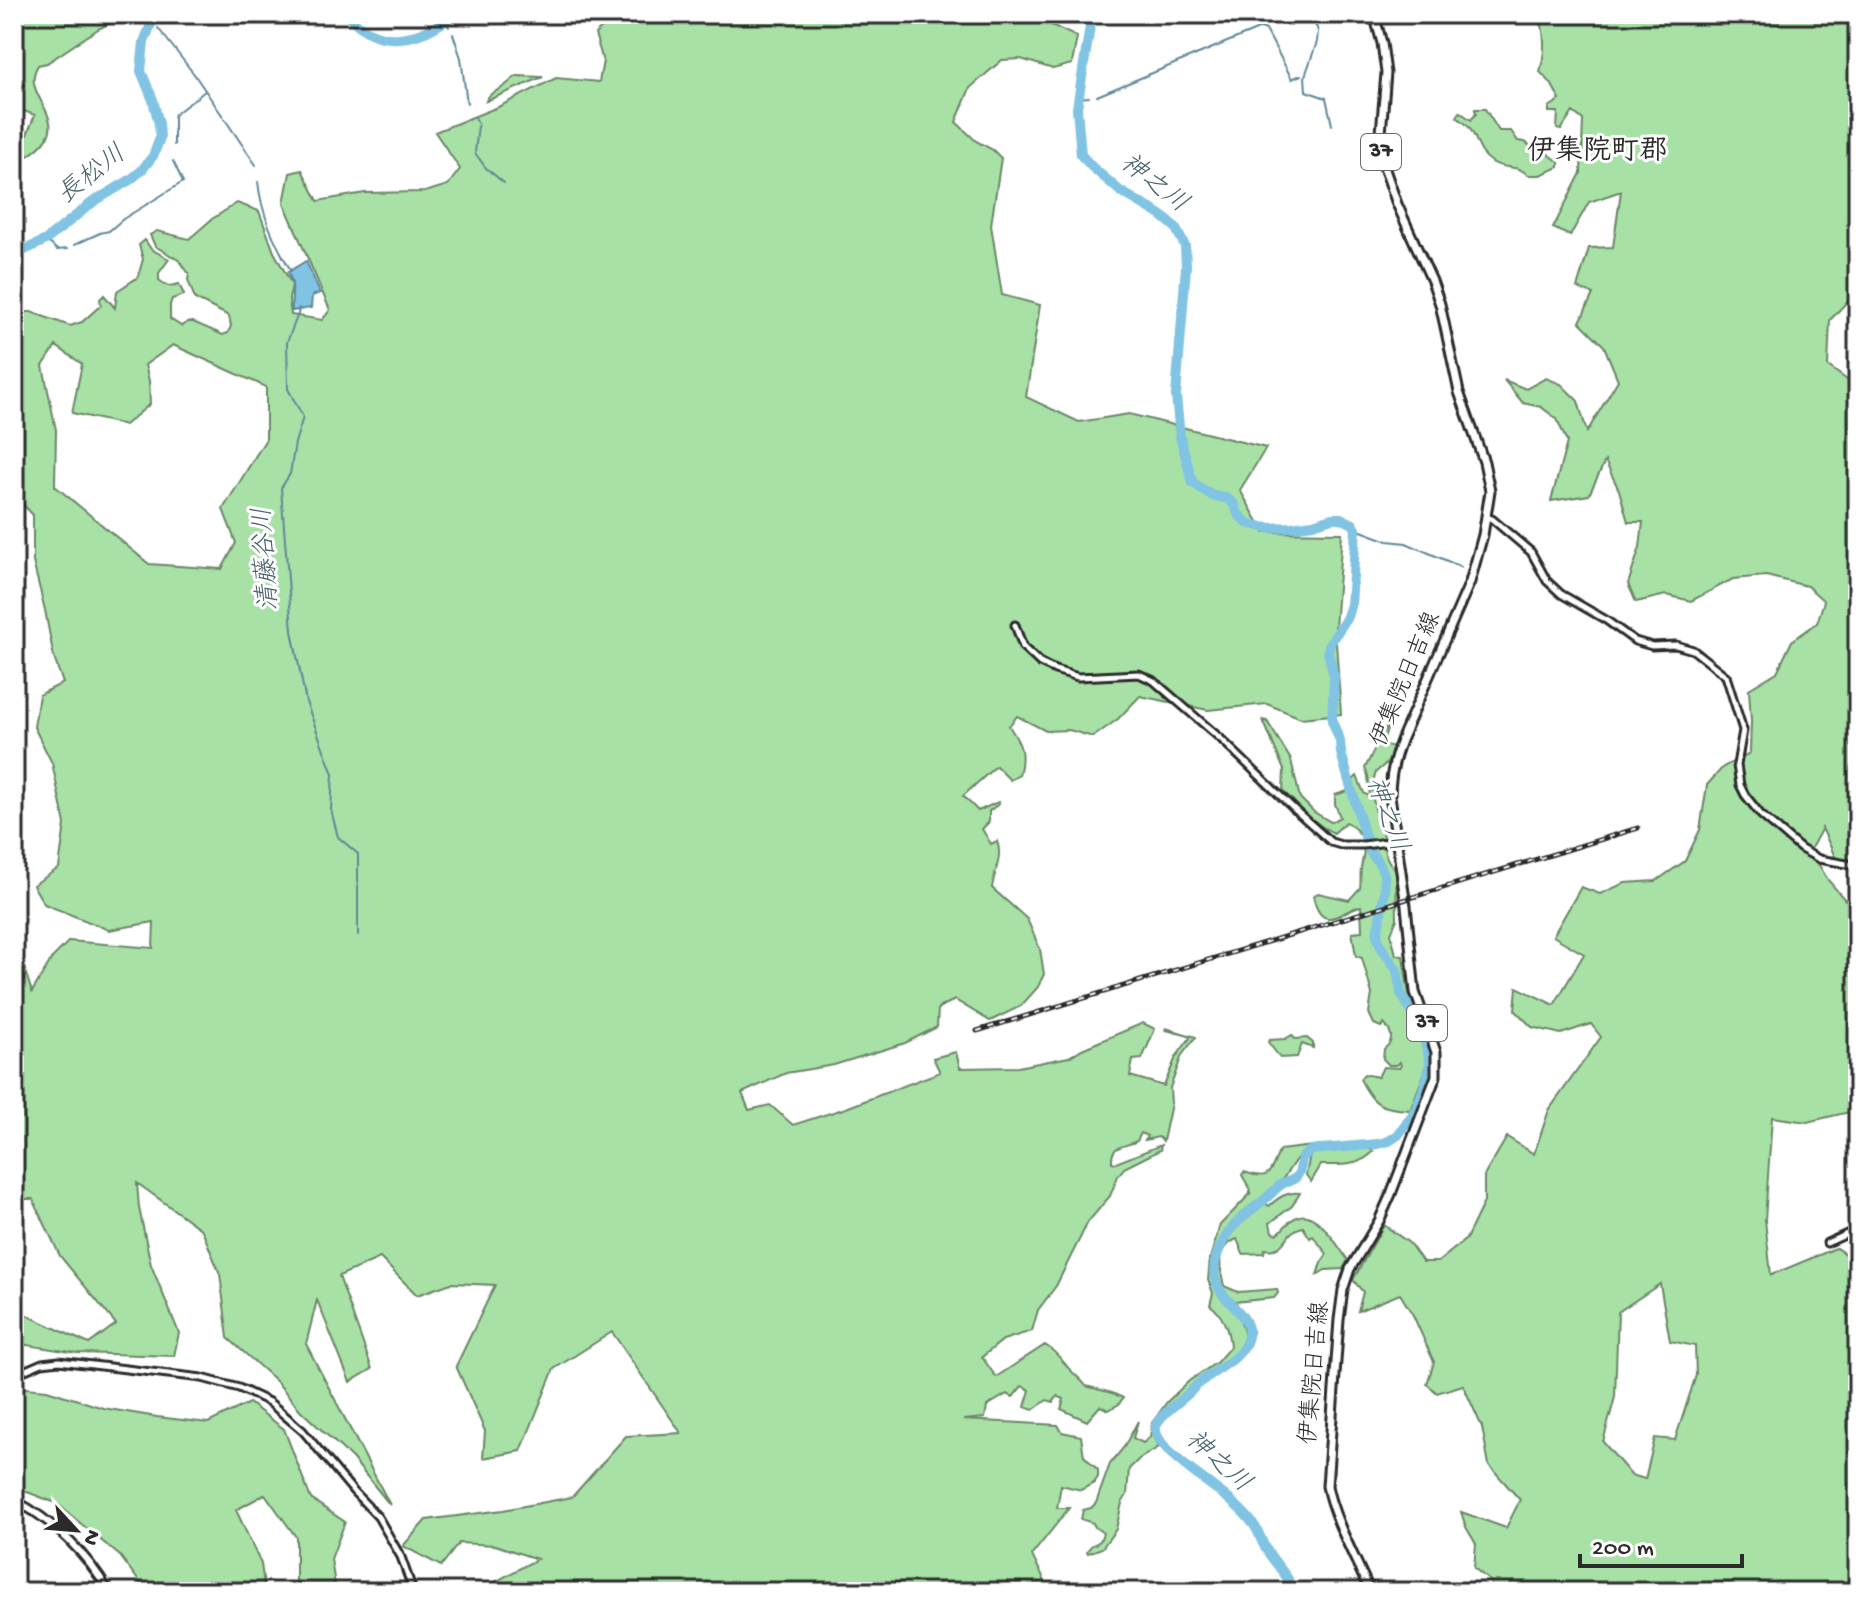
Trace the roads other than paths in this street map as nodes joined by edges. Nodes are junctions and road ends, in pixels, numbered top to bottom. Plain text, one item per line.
1 (1374, 14) edge
2 (1487, 517) junction
3 (1015, 625) dead end
4 (1397, 841) junction
5 (1858, 866) edge
6 (1858, 1229) edge
7 (1827, 1243) dead end
8 (14, 1375) edge
9 (14, 1500) edge
10 (412, 1588) dead end
11 (109, 1592) edge
12 (1370, 1592) edge

1 - 2 main road, 伊集院日吉線 / 37
2 - 4 main road, 伊集院日吉線 / 37
2 - 5 street
3 - 4 street
4 - 12 main road, 伊集院日吉線 / 37
6 - 7 street
8 - 10 street
9 - 11 main road

